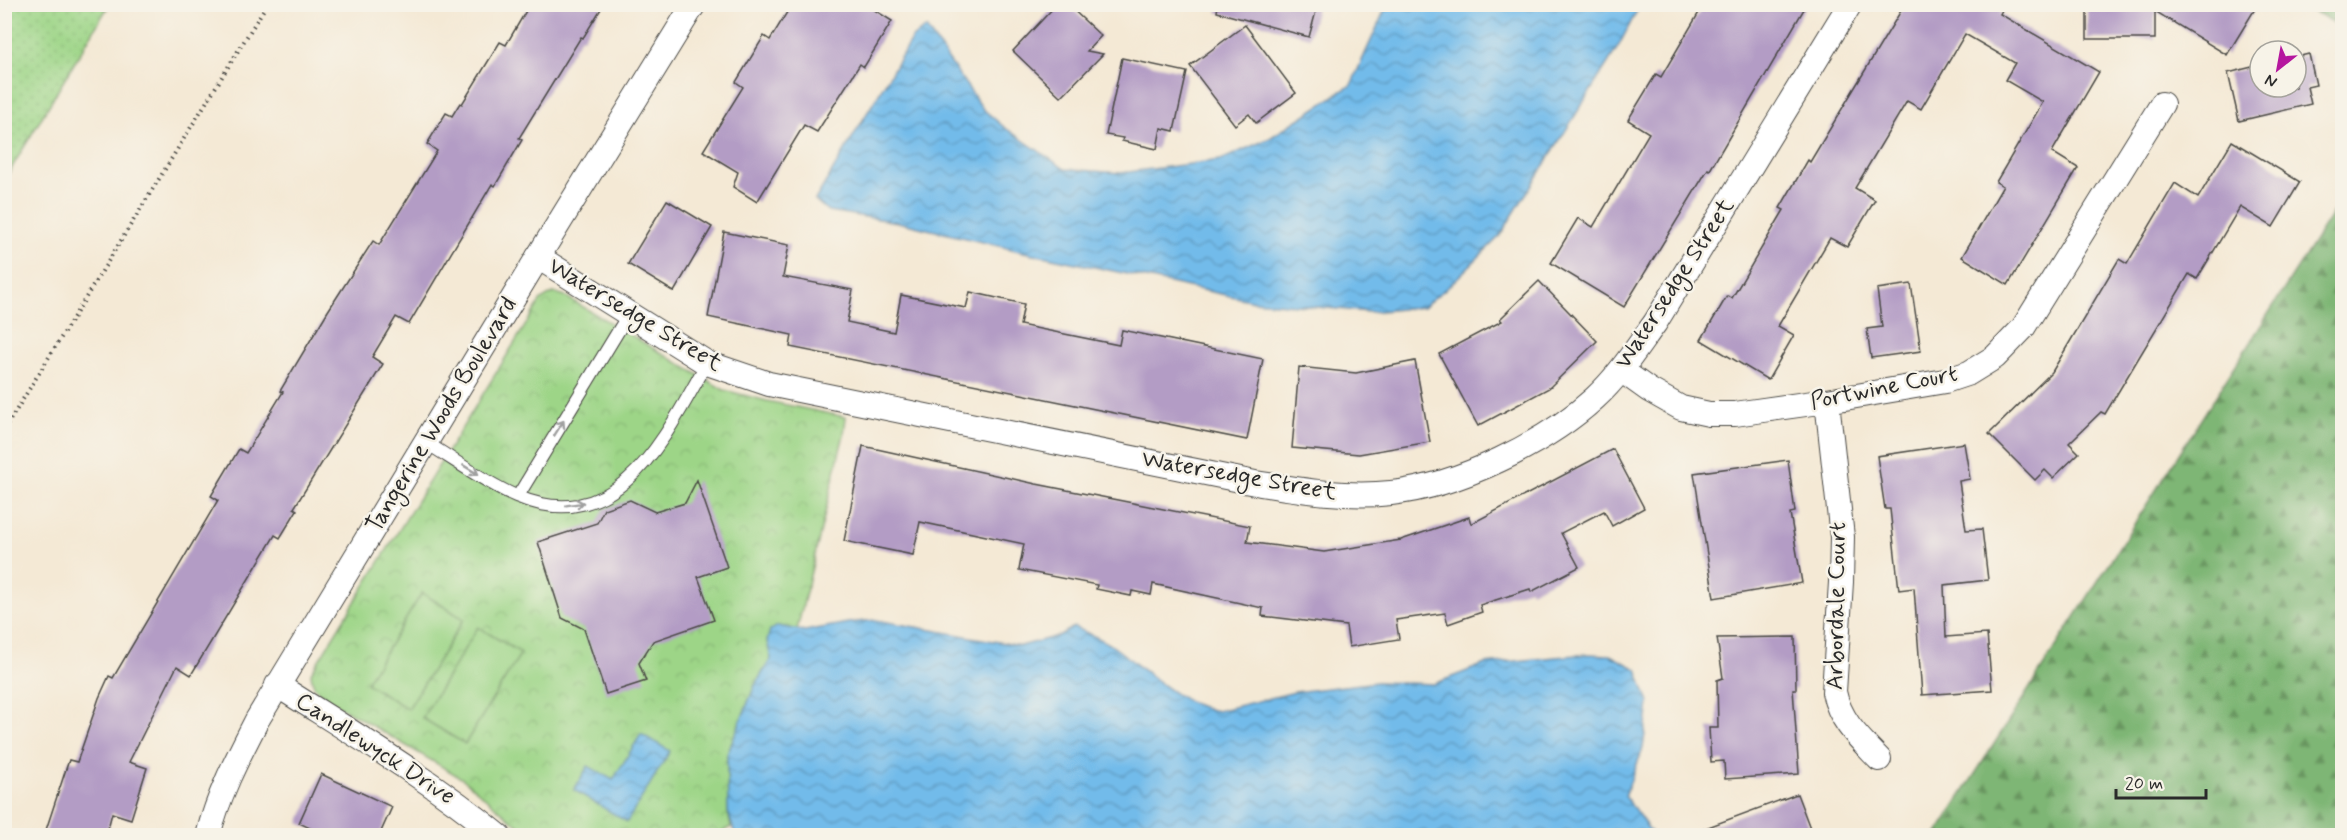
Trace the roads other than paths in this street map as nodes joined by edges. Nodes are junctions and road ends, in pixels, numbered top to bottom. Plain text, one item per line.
1 (694, 4) edge
2 (1850, 4) edge
3 (2162, 104) dead end
4 (538, 257) junction
5 (628, 315) junction
6 (707, 363) junction
7 (1622, 370) junction
8 (1827, 401) junction
9 (425, 442) junction
10 (518, 496) junction
11 (277, 686) junction
12 (1879, 759) dead end
13 (208, 836) edge
14 (499, 836) edge

1 - 4 street, Tangerine Woods Boulevard
2 - 7 street, Watersedge Street
3 - 8 street, Portwine Court
4 - 5 street, Watersedge Street
4 - 9 street, Tangerine Woods Boulevard
5 - 6 street, Watersedge Street
10 -> 5 lane
6 - 7 street, Watersedge Street
10 -> 6 lane
7 - 8 street, Portwine Court
8 - 12 street, Arbordale Court
9 -> 10 lane
9 - 11 street, Tangerine Woods Boulevard
11 - 13 street, Tangerine Woods Boulevard
11 - 14 street, Candlewyck Drive

